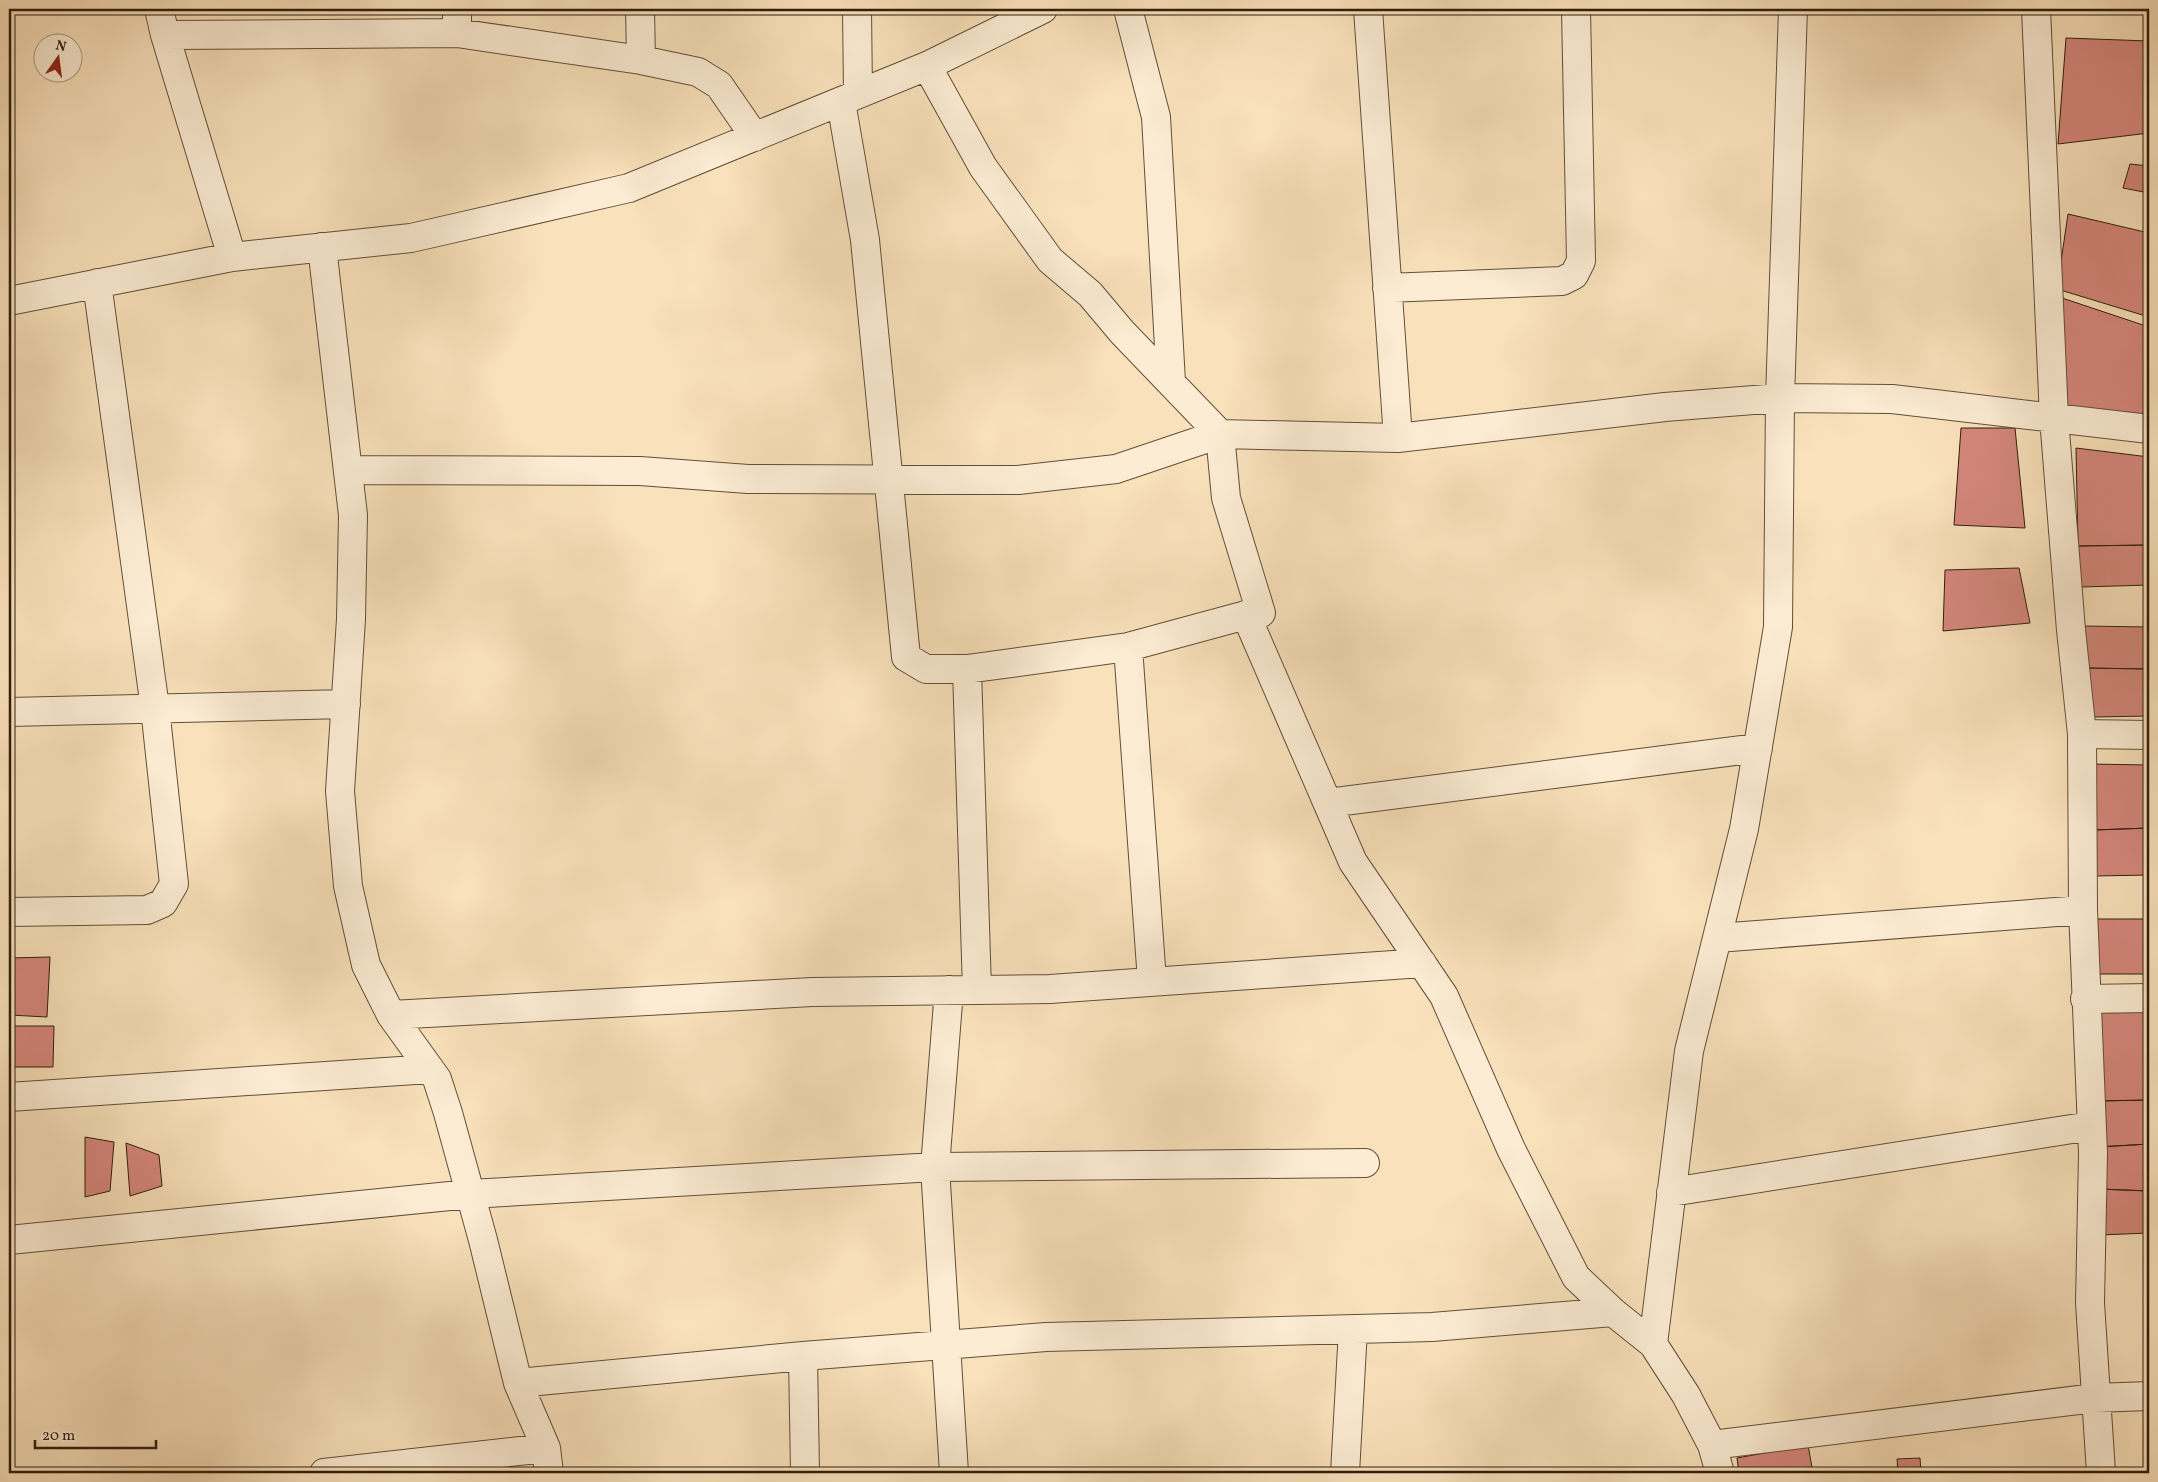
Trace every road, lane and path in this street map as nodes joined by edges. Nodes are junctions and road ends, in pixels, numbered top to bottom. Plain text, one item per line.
1 (159, 9) edge
2 (640, 9) edge
3 (857, 9) edge
4 (1043, 9) edge
5 (1128, 9) edge
6 (1368, 9) edge
7 (1576, 9) edge
8 (1793, 9) edge
9 (2036, 9) edge
10 (457, 21) edge
11 (164, 35) junction
12 (640, 60) junction
13 (927, 66) junction
14 (849, 98) junction
15 (755, 137) junction
16 (322, 247) junction
17 (232, 257) junction
18 (97, 284) junction
19 (1387, 288) junction
20 (9, 300) edge
21 (1171, 382) junction
22 (1780, 398) junction
23 (2054, 418) junction
24 (2149, 429) edge
25 (1220, 434) junction
26 (1398, 438) junction
27 (348, 470) junction
28 (888, 480) junction
29 (1246, 615) junction
30 (1128, 647) junction
31 (967, 669) junction
32 (346, 704) junction
33 (155, 708) junction
34 (9, 712) edge
35 (2082, 734) junction
36 (2149, 735) edge
37 (1758, 748) junction
38 (1328, 803) junction
39 (2083, 910) junction
40 (9, 912) edge
41 (1717, 938) junction
42 (1422, 963) junction
43 (1152, 981) junction
44 (949, 990) junction
45 (977, 990) junction
46 (2149, 998) edge
47 (2085, 999) junction
48 (391, 1015) junction
49 (430, 1069) junction
50 (9, 1098) edge
51 (2091, 1126) junction
52 (1365, 1163) dead end
53 (935, 1167) junction
54 (1671, 1192) junction
55 (470, 1194) junction
56 (9, 1240) edge
57 (1613, 1312) junction
58 (1353, 1329) junction
59 (1653, 1344) junction
60 (947, 1346) junction
61 (803, 1356) junction
62 (518, 1382) junction
63 (2149, 1396) edge
64 (2095, 1398) junction
65 (1712, 1445) junction
66 (547, 1461) edge
67 (324, 1473) edge
68 (805, 1473) edge
69 (954, 1473) edge
70 (1345, 1473) edge
71 (1720, 1473) edge
72 (2101, 1473) edge

1 - 11 street
2 - 12 street
3 - 14 street
4 - 13 street
5 - 21 street
6 - 19 street
7 - 19 street
8 - 22 street
9 - 23 street
10 - 11 street
10 - 12 street
11 - 17 street
12 - 15 street
13 - 14 street
13 - 21 street
14 - 15 street
14 - 28 street
15 - 16 street
16 - 17 street
16 - 27 street
17 - 18 street
18 - 20 street
18 - 33 street
19 - 26 street
21 - 25 street
22 - 23 street
22 - 26 street
22 - 37 street
23 - 24 street
23 - 35 street
25 - 26 street
25 - 28 street
25 - 29 street
27 - 28 street
27 - 32 street
28 - 31 street
29 - 30 street
29 - 38 street
30 - 31 street
30 - 43 street
31 - 45 street
32 - 33 street
32 - 48 street
33 - 34 street
33 - 40 street
35 - 36 street
35 - 39 street
37 - 38 street
37 - 41 street
38 - 42 street
39 - 41 street
39 - 47 street
41 - 54 street
42 - 43 street
42 - 57 street
43 - 45 street
44 - 45 street
44 - 48 street
44 - 53 street
46 - 47 street
47 - 51 street
48 - 49 street
49 - 50 street
49 - 55 street
51 - 54 street
51 - 64 street
52 - 53 street
53 - 55 street
53 - 60 street
54 - 59 street
55 - 56 street
55 - 62 street
57 - 58 street
57 - 59 street
58 - 60 street
58 - 70 street
59 - 65 street
60 - 61 street
60 - 69 street
61 - 62 street
61 - 68 street
62 - 66 street
63 - 64 street
64 - 65 street
64 - 72 street
65 - 71 street
66 - 67 street

